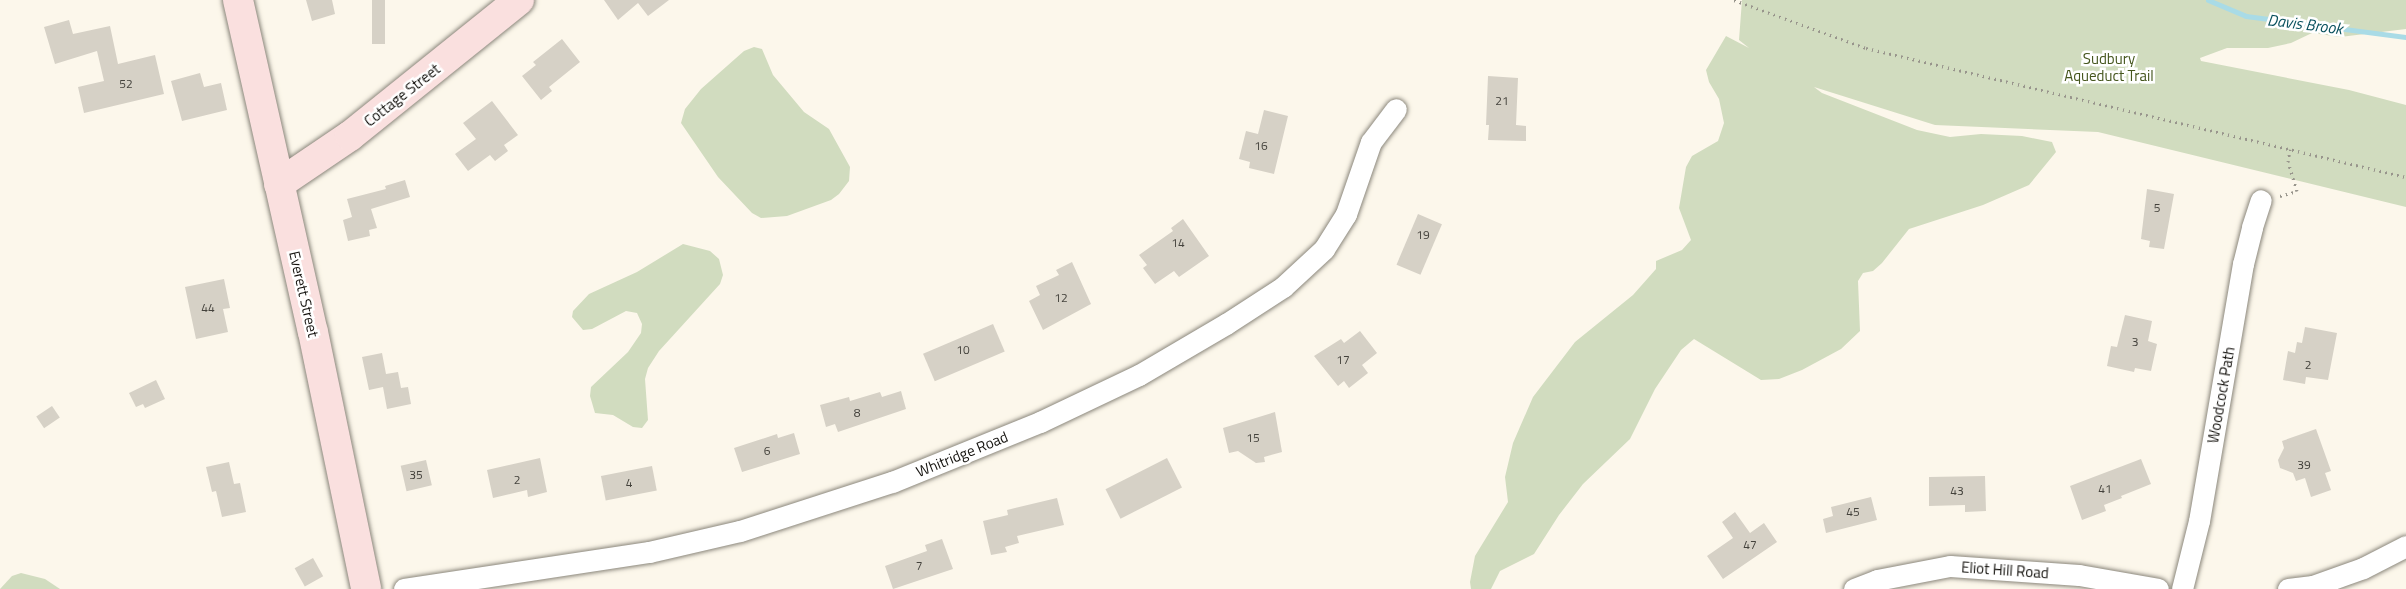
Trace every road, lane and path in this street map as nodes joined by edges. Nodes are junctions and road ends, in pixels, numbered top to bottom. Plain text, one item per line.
1 (238, 0) edge
2 (519, 0) edge
3 (1734, 0) edge
4 (1396, 109) dead end
5 (2290, 149) junction
6 (2406, 177) edge
7 (279, 184) junction
8 (2261, 200) joint
9 (2406, 546) edge
10 (366, 589) edge
11 (404, 589) edge
12 (1854, 589) edge
13 (2158, 589) edge
14 (2182, 589) edge
15 (2288, 589) edge

1 - 7 street, Everett Street
2 - 7 street, Cottage Street
3 - 5 path
4 - 11 street, Whitridge Road
5 - 6 path
5 - 8 path
7 - 10 street, Everett Street
8 - 14 street, Woodcock Path
9 - 15 street
12 - 13 street, Eliot Hill Road

